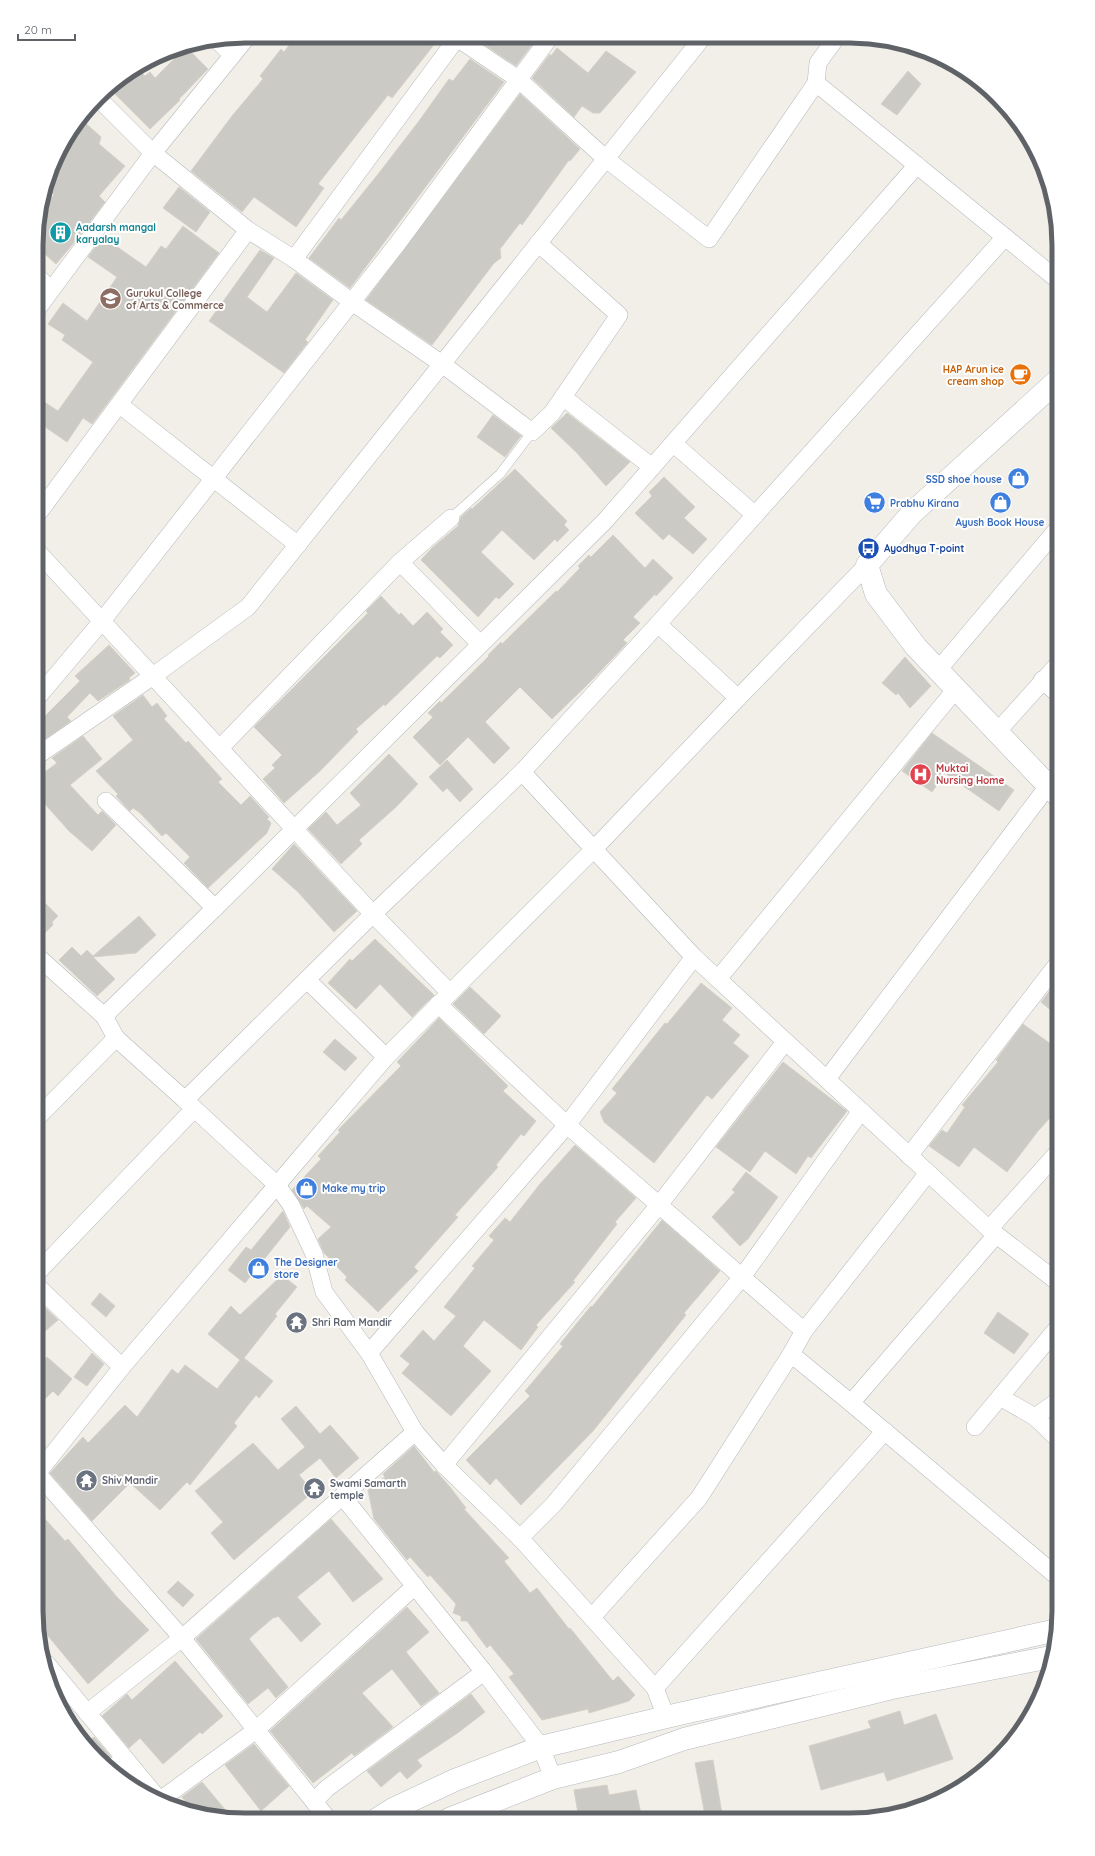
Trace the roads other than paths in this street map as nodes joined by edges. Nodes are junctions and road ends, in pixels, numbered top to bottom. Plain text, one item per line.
1 (242, 43) edge
2 (452, 43) edge
3 (476, 43) edge
4 (545, 43) edge
5 (698, 43) edge
6 (832, 43) edge
7 (222, 44) edge
8 (232, 55) junction
9 (518, 79) junction
10 (816, 83) junction
11 (102, 102) edge
12 (153, 153) junction
13 (606, 159) junction
14 (917, 165) junction
15 (248, 230) junction
16 (1005, 237) junction
17 (538, 244) junction
18 (294, 259) junction
19 (1052, 275) edge
20 (43, 282) edge
21 (51, 290) junction
22 (43, 301) edge
23 (352, 302) junction
24 (442, 364) junction
25 (1052, 385) edge
26 (563, 397) junction
27 (120, 405) junction
28 (532, 432) junction
29 (674, 444) junction
30 (652, 467) junction
31 (214, 478) junction
32 (43, 507) edge
33 (755, 515) junction
34 (451, 518) joint
35 (1052, 535) edge
36 (298, 545) junction
37 (43, 557) edge
38 (400, 562) junction
39 (867, 565) junction
40 (102, 620) junction
41 (658, 624) junction
42 (480, 644) junction
43 (938, 670) junction
44 (1052, 670) edge
45 (153, 676) junction
46 (1042, 680) junction
47 (956, 689) junction
48 (1052, 689) edge
49 (43, 691) edge
50 (738, 698) junction
51 (996, 732) junction
52 (220, 748) junction
53 (43, 752) edge
54 (522, 772) junction
55 (1052, 791) edge
56 (1052, 793) edge
57 (106, 801) dead end
58 (294, 828) junction
59 (594, 849) junction
60 (215, 908) junction
61 (373, 914) junction
62 (694, 957) junction
63 (43, 963) edge
64 (1052, 971) edge
65 (718, 979) junction
66 (307, 980) junction
67 (444, 999) junction
68 (104, 1016) junction
69 (116, 1038) junction
70 (786, 1042) junction
71 (386, 1057) junction
72 (827, 1080) junction
73 (190, 1105) junction
74 (861, 1111) junction
75 (43, 1112) edge
76 (567, 1125) junction
77 (909, 1156) junction
78 (1052, 1159) edge
79 (928, 1173) junction
80 (277, 1185) junction
81 (659, 1205) junction
82 (992, 1232) junction
83 (43, 1266) edge
84 (742, 1277) junction
85 (1052, 1278) edge
86 (43, 1292) edge
87 (804, 1331) junction
88 (1052, 1334) edge
89 (369, 1353) junction
90 (791, 1354) junction
91 (122, 1367) junction
92 (1000, 1397) junction
93 (851, 1403) junction
94 (1052, 1405) edge
95 (1035, 1417) junction
96 (974, 1427) dead end
97 (885, 1431) junction
98 (415, 1432) junction
99 (1052, 1433) edge
100 (444, 1465) junction
101 (43, 1467) edge
102 (43, 1482) edge
103 (343, 1497) junction
104 (520, 1538) junction
105 (1052, 1572) edge
106 (415, 1586) junction
107 (592, 1617) junction
108 (1051, 1631) edge
109 (182, 1638) junction
110 (1046, 1658) edge
111 (52, 1670) edge
112 (484, 1672) junction
113 (655, 1688) junction
114 (86, 1713) junction
115 (666, 1717) junction
116 (256, 1730) junction
117 (541, 1747) junction
118 (124, 1758) junction
119 (116, 1766) edge
120 (553, 1778) junction
121 (150, 1789) edge
122 (166, 1797) edge
123 (314, 1802) junction
124 (324, 1813) edge
125 (387, 1813) edge
126 (468, 1813) edge

1 - 8 street
2 - 18 street
3 - 9 street
4 - 9 street
5 - 13 street
6 - 10 street
7 - 8 street
8 - 12 street
9 - 13 street
9 - 23 street
10 - 13 street
10 - 14 street
11 - 12 street
12 - 15 street
12 - 21 street
13 - 17 street
14 - 16 street
14 - 29 street
15 - 18 street
15 - 27 street
16 - 19 street
16 - 33 street
17 - 24 street
17 - 26 street
18 - 23 street
20 - 21 street
21 - 22 street
23 - 24 street
23 - 31 street
24 - 28 street
24 - 36 street
25 - 39 main road
26 - 28 street
26 - 30 street
27 - 31 street
27 - 32 street
28 - 34 lane
29 - 30 street
29 - 33 street
30 - 42 street
31 - 36 street
31 - 40 street
33 - 41 street
34 - 38 street
35 - 43 street
36 - 45 street
37 - 40 street
38 - 42 street
38 - 52 street
39 - 43 main road
39 - 50 street
40 - 45 street
40 - 49 street
41 - 50 street
41 - 54 street
42 - 58 street
43 - 47 main road
44 - 46 street
45 - 52 street
45 - 53 street
46 - 48 street
46 - 51 street
47 - 51 main road
47 - 65 street
50 - 59 street
51 - 55 main road
52 - 58 street
54 - 59 street
54 - 61 street
56 - 72 street
57 - 60 street
58 - 60 street
58 - 61 street
59 - 62 street
59 - 67 street
60 - 68 street
61 - 66 street
61 - 67 street
62 - 65 street
62 - 76 street
63 - 68 street
64 - 77 street
65 - 70 street
66 - 71 street
66 - 73 street
67 - 71 street
67 - 76 street
68 - 69 street
69 - 73 street
69 - 75 street
70 - 72 street
70 - 81 street
71 - 80 street
72 - 74 street
73 - 80 street
73 - 83 street
74 - 77 street
74 - 84 street
76 - 81 street
76 - 89 street
77 - 79 street
78 - 82 street
79 - 82 street
79 - 87 street
80 - 89 street
80 - 91 street
81 - 84 street
81 - 100 street
82 - 85 street
82 - 93 street
84 - 87 street
84 - 104 street
86 - 91 street
87 - 90 street
88 - 92 street
89 - 98 street
90 - 93 street
90 - 107 street
91 - 101 street
92 - 95 street
92 - 96 street
93 - 97 street
94 - 95 street
95 - 99 street
97 - 105 street
97 - 113 street
98 - 100 street
98 - 103 street
100 - 104 street
102 - 109 street
103 - 106 street
103 - 109 street
104 - 107 street
106 - 112 street
106 - 116 street
107 - 113 street
108 - 115 main road
109 - 114 street
109 - 116 street
110 - 120 main road
111 - 114 street
112 - 117 street
112 - 123 street
113 - 115 street
114 - 118 street
115 - 117 main road
116 - 122 street
116 - 123 street
117 - 120 street
117 - 125 main road
118 - 119 street
118 - 121 street
120 - 126 main road
123 - 124 street

